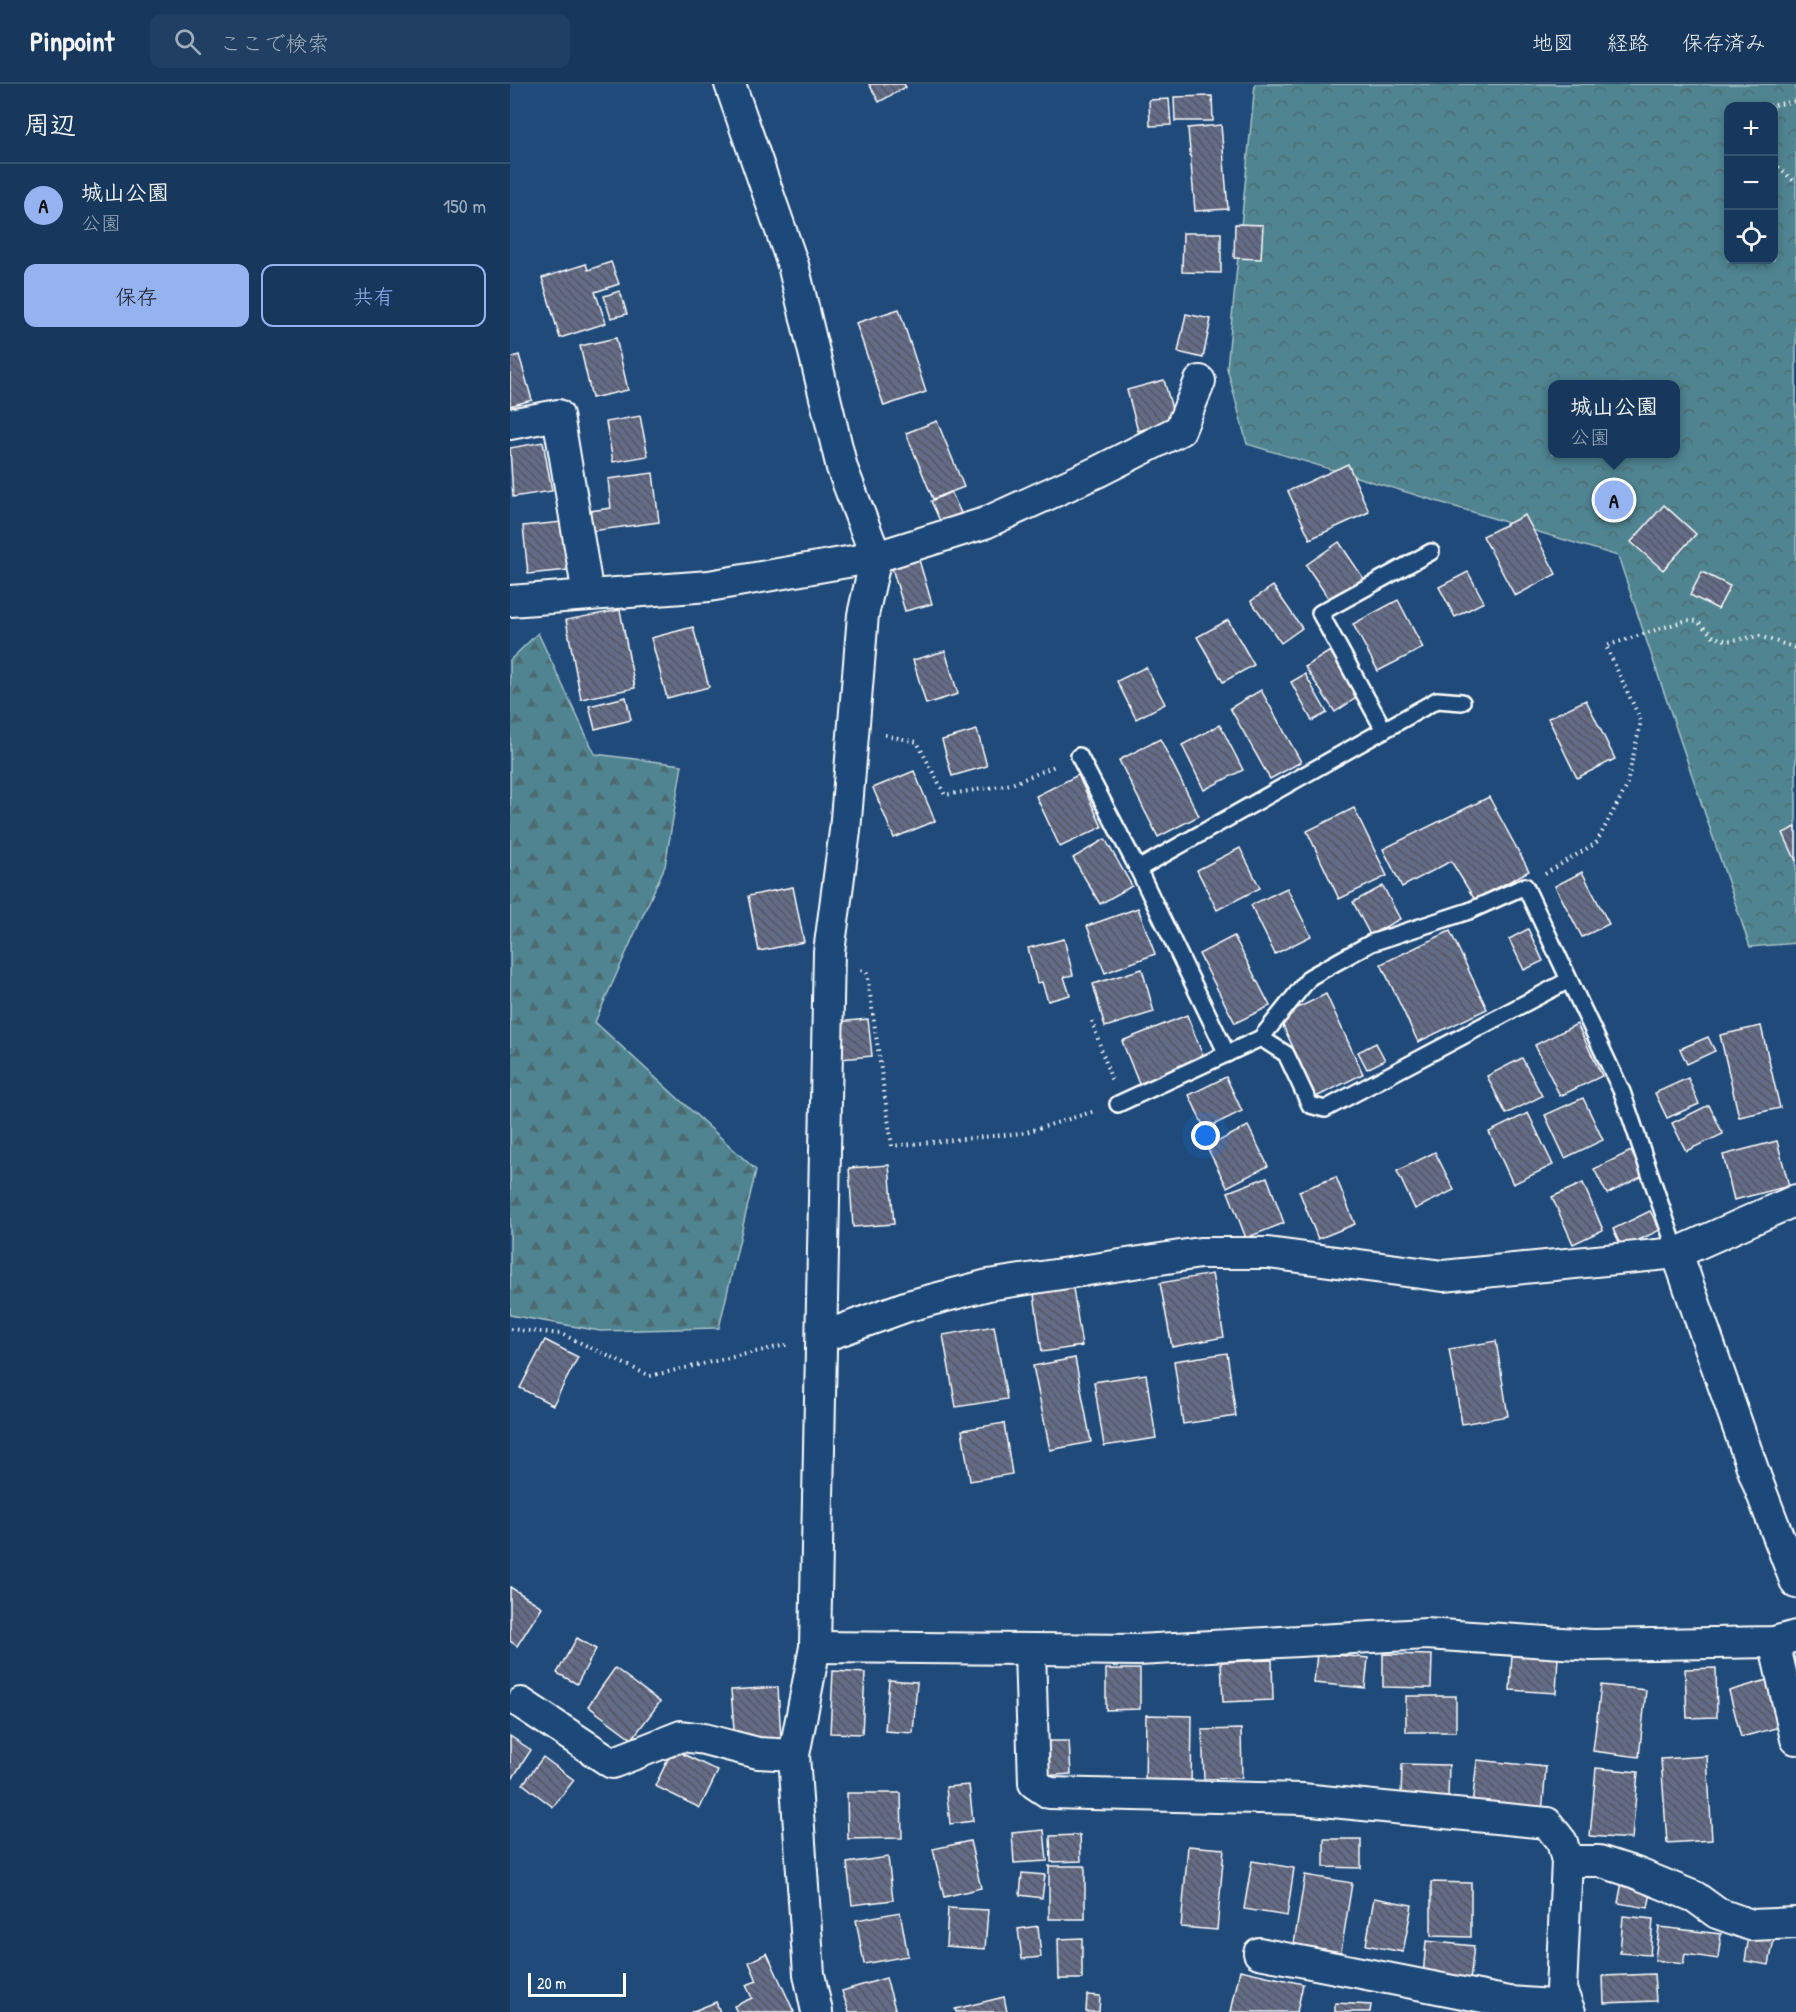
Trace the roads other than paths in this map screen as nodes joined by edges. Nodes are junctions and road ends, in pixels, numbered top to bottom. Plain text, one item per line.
1 (730, 84) edge
2 (1200, 381) dead end
3 (510, 424) edge
4 (1431, 552) dead end
5 (876, 557) junction
6 (588, 595) junction
7 (510, 601) edge
8 (1462, 702) dead end
9 (1384, 730) junction
10 (1079, 756) road end
11 (1138, 869) junction
12 (1569, 980) junction
13 (1261, 1038) junction
14 (1227, 1054) junction
15 (1118, 1104) road end
16 (1796, 1200) edge
17 (1677, 1253) junction
18 (822, 1337) junction
19 (1796, 1583) edge
20 (1785, 1639) edge
21 (816, 1647) junction
22 (1030, 1651) junction
23 (521, 1703) dead end
24 (1796, 1739) edge
25 (794, 1755) junction
26 (1567, 1861) junction
27 (1796, 1923) edge
28 (1259, 1953) dead end
29 (1569, 2009) edge
30 (817, 2012) edge

1 - 5 street
2 - 5 street
3 - 6 street
4 - 9 lane
5 - 6 street
5 - 18 street
6 - 7 street
8 - 9 lane
9 - 11 lane
10 - 11 lane
11 - 14 lane
12 - 13 lane
12 - 13 lane
12 - 17 lane
13 - 14 lane
14 - 15 lane
16 - 17 street
17 - 18 street
17 - 19 street
18 - 21 street
20 - 22 street
20 - 24 street
21 - 22 street
21 - 25 street
22 - 26 street
23 - 25 street
25 - 30 street
26 - 27 street
26 - 29 street
28 - 29 street

